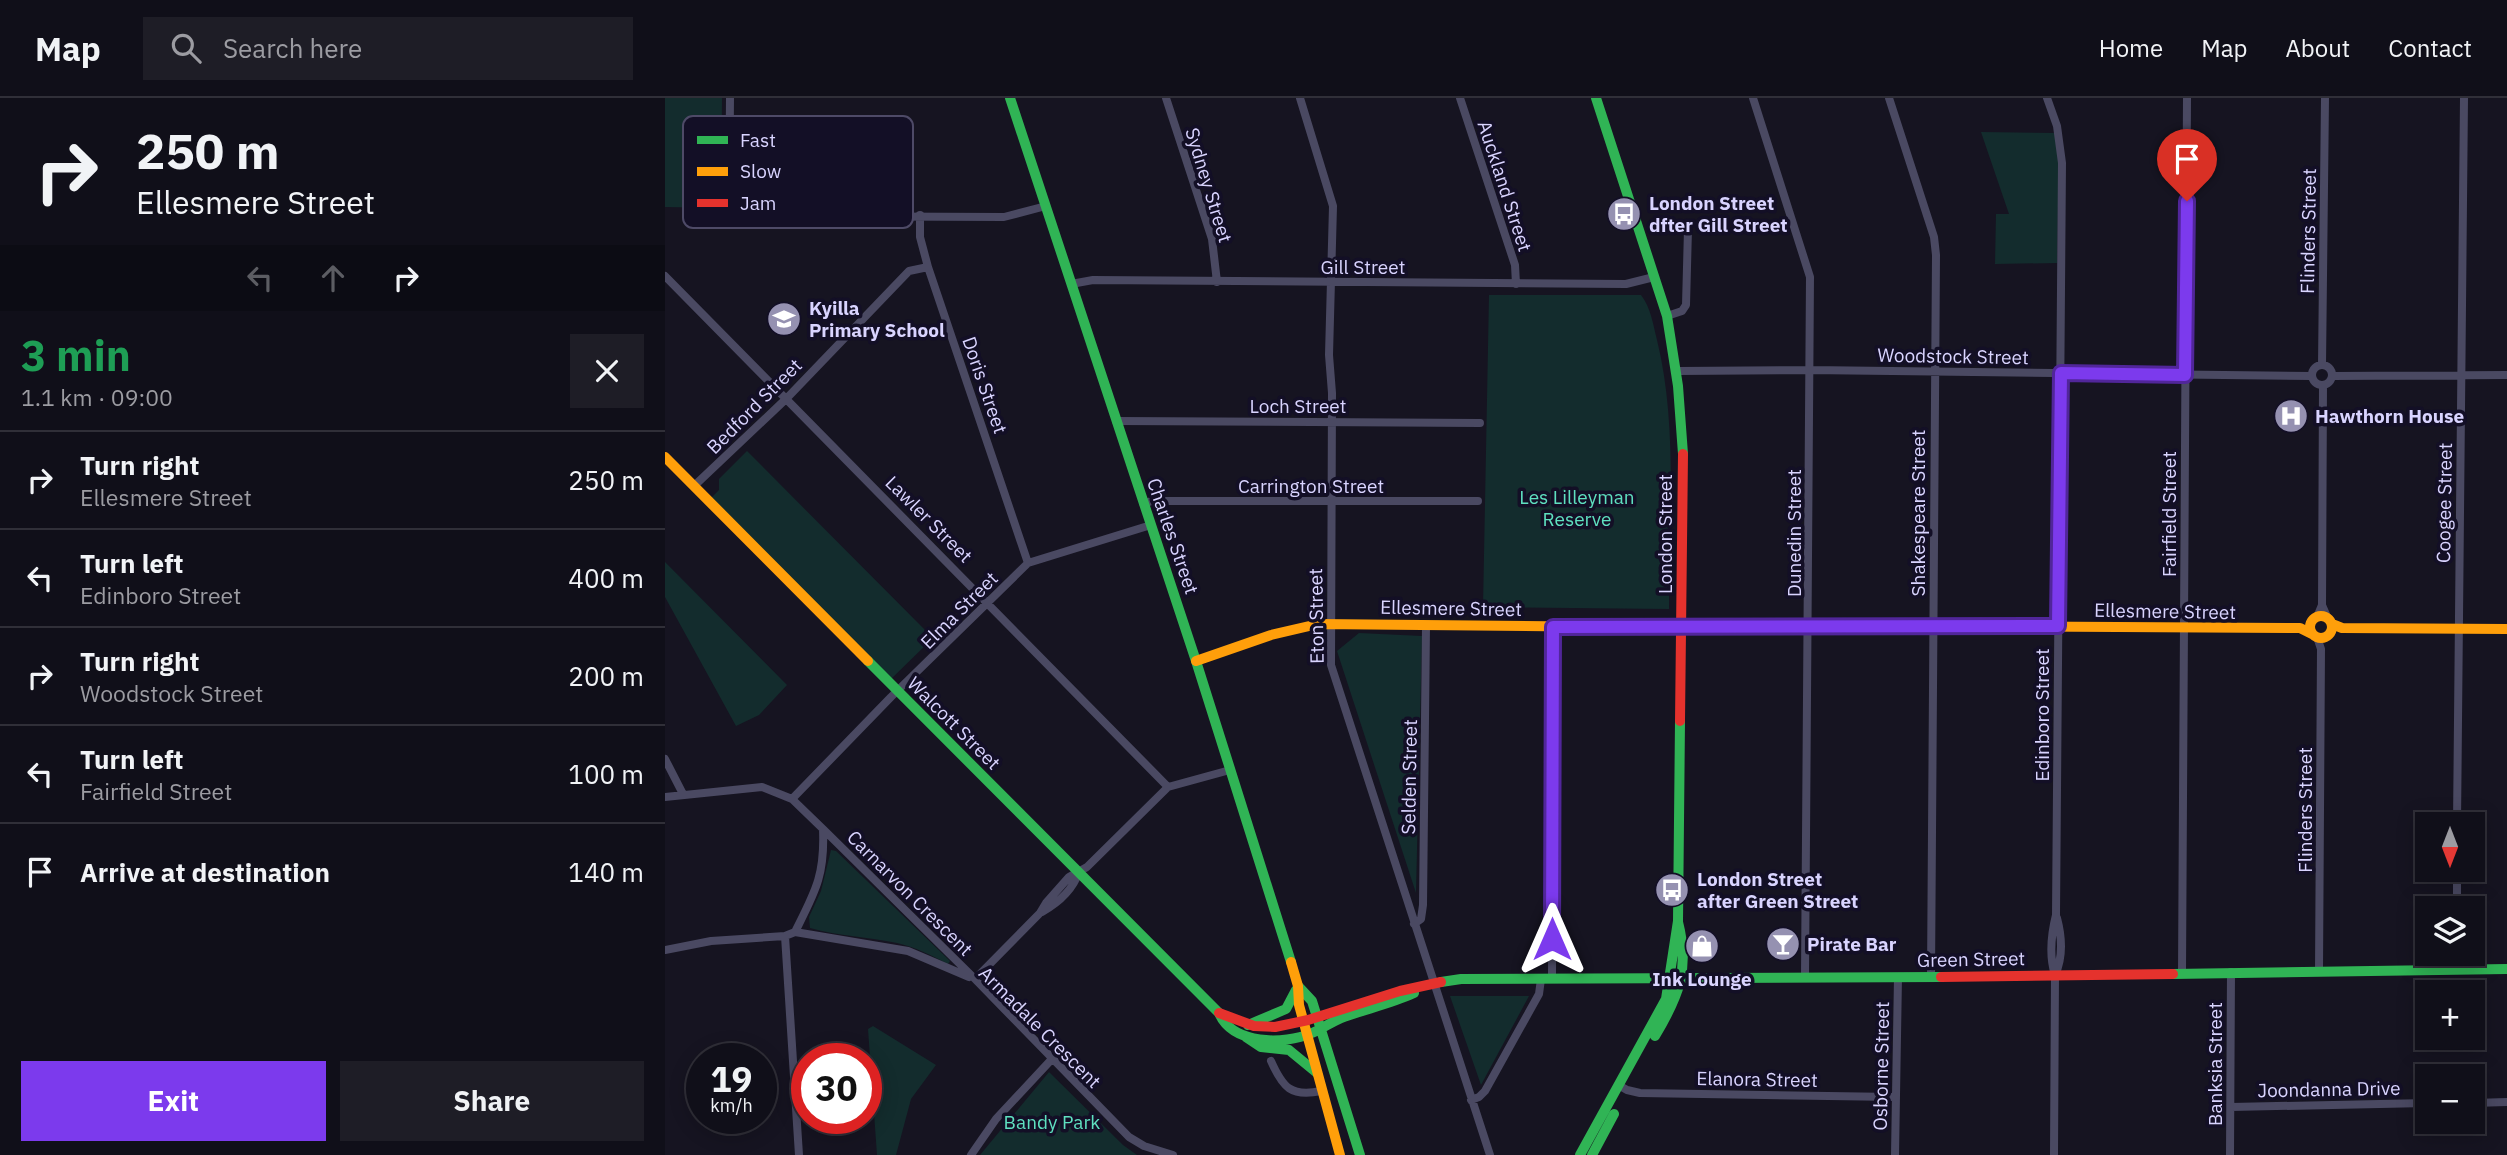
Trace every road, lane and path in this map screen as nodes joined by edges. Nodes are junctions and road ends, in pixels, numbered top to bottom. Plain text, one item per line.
1 (730, 98) edge
2 (1010, 98) edge
3 (1166, 98) edge
4 (1300, 98) edge
5 (1460, 98) edge
6 (1596, 98) edge
7 (1753, 98) edge
8 (1889, 98) edge
9 (2047, 98) edge
10 (2187, 98) edge
11 (2325, 98) edge
12 (2464, 98) edge
13 (730, 116) edge
14 (1046, 206) junction
15 (913, 215) edge
16 (920, 215) junction
17 (1688, 229) dead end
18 (928, 267) junction
19 (665, 276) edge
20 (1654, 277) junction
21 (1217, 282) junction
22 (1332, 283) junction
23 (1071, 284) junction
24 (1516, 284) junction
25 (1667, 316) junction
26 (2322, 365) junction
27 (1810, 370) junction
28 (1678, 371) junction
29 (1935, 372) junction
30 (2061, 373) junction
31 (2462, 374) junction
32 (2185, 375) junction
33 (2507, 375) edge
34 (2312, 376) junction
35 (2333, 376) junction
36 (2323, 386) junction
37 (786, 398) junction
38 (1116, 421) junction
39 (1332, 422) junction
40 (1480, 423) dead end
41 (665, 457) edge
42 (694, 486) junction
43 (1330, 502) junction
44 (1478, 502) dead end
45 (1143, 503) junction
46 (1151, 525) junction
47 (1028, 563) junction
48 (989, 602) junction
49 (1330, 624) junction
50 (1426, 626) junction
51 (1682, 626) junction
52 (1809, 626) junction
53 (1933, 626) junction
54 (2058, 626) junction
55 (1553, 627) junction
56 (2184, 628) junction
57 (2324, 628) junction
58 (2507, 629) edge
59 (2458, 630) junction
60 (1196, 661) junction
61 (898, 691) junction
62 (665, 759) edge
63 (1230, 770) junction
64 (1168, 786) junction
65 (683, 794) junction
66 (665, 797) edge
67 (792, 799) junction
68 (2457, 812) edge
69 (823, 829) junction
70 (1079, 872) junction
71 (1678, 921) junction
72 (1414, 924) junction
73 (795, 932) junction
74 (785, 936) junction
75 (665, 950) edge
76 (2457, 966) edge
77 (2507, 969) edge
78 (2457, 970) junction
79 (2319, 971) junction
80 (2231, 972) junction
81 (2182, 973) junction
82 (2055, 975) junction
83 (1671, 976) junction
84 (1683, 976) junction
85 (1931, 976) junction
86 (1805, 977) junction
87 (1898, 977) junction
88 (975, 979) junction
89 (1546, 979) junction
90 (1436, 983) junction
91 (1299, 986) junction
92 (1219, 1013) junction
93 (1317, 1016) junction
94 (1303, 1020) junction
95 (1248, 1025) junction
96 (1321, 1030) junction
97 (1306, 1035) junction
98 (1246, 1037) junction
99 (1051, 1060) junction
100 (1271, 1061) dead end
101 (1317, 1073) junction
102 (1623, 1088) junction
103 (1321, 1091) junction
104 (1895, 1097) junction
105 (1471, 1100) junction
106 (2485, 1102) edge
107 (2507, 1102) edge
108 (2415, 1103) edge
109 (2231, 1107) junction
110 (1143, 1151) edge
111 (1338, 1153) edge
112 (799, 1155) edge
113 (971, 1155) edge
114 (1173, 1155) edge
115 (1360, 1155) edge
116 (1490, 1155) edge
117 (1580, 1155) edge
118 (1592, 1155) edge
119 (1895, 1155) edge
120 (2054, 1155) edge
121 (2230, 1155) edge

1 - 13 street
2 - 14 main road, Charles Street
3 - 21 street, Sydney Street
4 - 22 street, Eton Street
5 - 24 street, Auckland Street
6 - 20 main road, London Street
7 - 27 street, Dunedin Street
8 - 29 street, Shakespeare Street
9 - 30 street, Edinboro Street
10 - 32 street, Fairfield Street
11 - 26 street, Flinders Street
12 - 31 street, Coogee Street
14 - 16 street
14 - 23 main road, Charles Street
15 - 16 street
16 - 18 street, Doris Street
17 - 25 street
18 - 37 street, Bedford Street
18 - 47 street, Doris Street
19 - 37 street, Lawler Street
20 - 24 street, Gill Street
20 - 25 main road, London Street
21 - 22 street, Gill Street
21 - 23 street, Gill Street
22 - 24 street, Gill Street
22 - 39 street, Eton Street
23 - 38 main road, Charles Street
25 - 28 main road, London Street
26 - 34 street
26 - 35 street
27 - 28 street, Woodstock Street
27 - 29 street, Woodstock Street
27 - 52 street, Dunedin Street
28 - 51 main road, London Street
29 - 30 street, Woodstock Street
29 - 53 street, Shakespeare Street
30 - 32 street, Woodstock Street
30 - 54 street, Edinboro Street
31 - 33 street
31 - 35 street
31 - 59 street, Coogee Street
32 - 34 street, Woodstock Street
32 - 56 street, Fairfield Street
34 - 36 street
35 - 36 street
36 - 57 street
37 - 42 street, Bedford Street
37 - 48 street, Lawler Street
38 - 39 street, Loch Street
38 - 45 main road, Charles Street
39 - 40 street, Loch Street
39 - 43 street, Eton Street
41 - 42 main road, Walcott Street
42 - 61 main road, Walcott Street
43 - 44 street, Carrington Street
43 - 45 street, Carrington Street
43 - 49 street, Eton Street
45 - 46 main road, Charles Street
46 - 47 street, Elma Street
46 - 60 main road, Charles Street
47 - 48 street, Elma Street
48 - 61 street, Elma Street
48 - 64 street, Lawler Street
49 - 50 main road, Ellesmere Street
49 - 60 main road, Ellesmere Street
49 - 72 street, Eton Street
50 - 55 main road, Ellesmere Street
50 - 72 street, Selden Street
51 - 52 main road, Ellesmere Street
51 - 55 main road, Ellesmere Street
51 - 71 main road, London Street
52 - 53 main road, Ellesmere Street
52 - 86 street, Dunedin Street
53 - 54 main road, Ellesmere Street
53 - 85 street, Shakespeare Street
54 - 56 main road, Ellesmere Street
54 - 82 street, Edinboro Street
55 - 89 street
56 - 57 main road, Ellesmere Street
56 - 81 street, Fairfield Street
57 - 59 main road, Ellesmere Street
57 - 79 street, Flinders Street
58 - 59 main road, Ellesmere Street
59 - 68 street, Coogee Street
60 - 63 main road, Charles Street
61 - 67 street, Elma Street
61 - 70 main road, Walcott Street
62 - 65 street
63 - 64 street
63 - 91 main road, Charles Street
64 - 70 street
65 - 66 street, Carnarvon Crescent
65 - 67 street, Carnarvon Crescent
67 - 69 street, Carnarvon Crescent
69 - 73 street, Carnarvon Crescent
69 - 88 street, Carnarvon Crescent
70 - 88 street
70 - 92 main road, Walcott Street
71 - 83 main road, London Street
71 - 84 main road, London Street
72 - 90 street, Eton Street
73 - 74 street
73 - 88 street, Armadale Crescent
74 - 75 street
74 - 112 street
76 - 78 street
77 - 78 main road, Green Street
78 - 79 main road, Green Street
79 - 80 main road, Green Street
80 - 81 main road, Green Street
80 - 109 street, Banksia Street
81 - 82 main road, Green Street
82 - 85 main road, Green Street
82 - 120 street, Edinboro Street
83 - 84 main road, Green Street
83 - 89 main road, Green Street
83 - 102 main road, London Street
84 - 86 main road, Green Street
84 - 102 main road, London Street
85 - 87 main road, Green Street
86 - 87 main road, Green Street
87 - 104 street, Osborne Street
88 - 99 street, Armadale Crescent
89 - 90 main road, Green Street
89 - 105 street
90 - 93 main road, Green Street
90 - 96 main road, Green Street
90 - 105 street, Eton Street
91 - 93 main road, Charles Street
91 - 94 main road, Charles Street
91 - 95 main road
92 - 95 main road, Walcott Street
92 - 98 main road, Walcott Street
93 - 94 main road, Walcott Street
93 - 96 main road, Charles Street
94 - 95 main road, Walcott Street
94 - 97 main road, Charles Street
96 - 97 main road
96 - 115 main road, Charles Street
97 - 98 main road
97 - 101 main road, Charles Street
98 - 101 main road, Walcott Street
99 - 110 street, Armadale Crescent
99 - 113 street
100 - 103 street
101 - 103 main road, Charles Street
102 - 104 street, Elanora Street
102 - 117 main road, London Street
102 - 118 main road, London Street
103 - 111 main road, Charles Street
104 - 119 street, Osborne Street
105 - 116 street, Eton Street
106 - 107 street
108 - 109 street, Joondanna Drive
109 - 121 street, Banksia Street
110 - 114 street, Armadale Crescent

